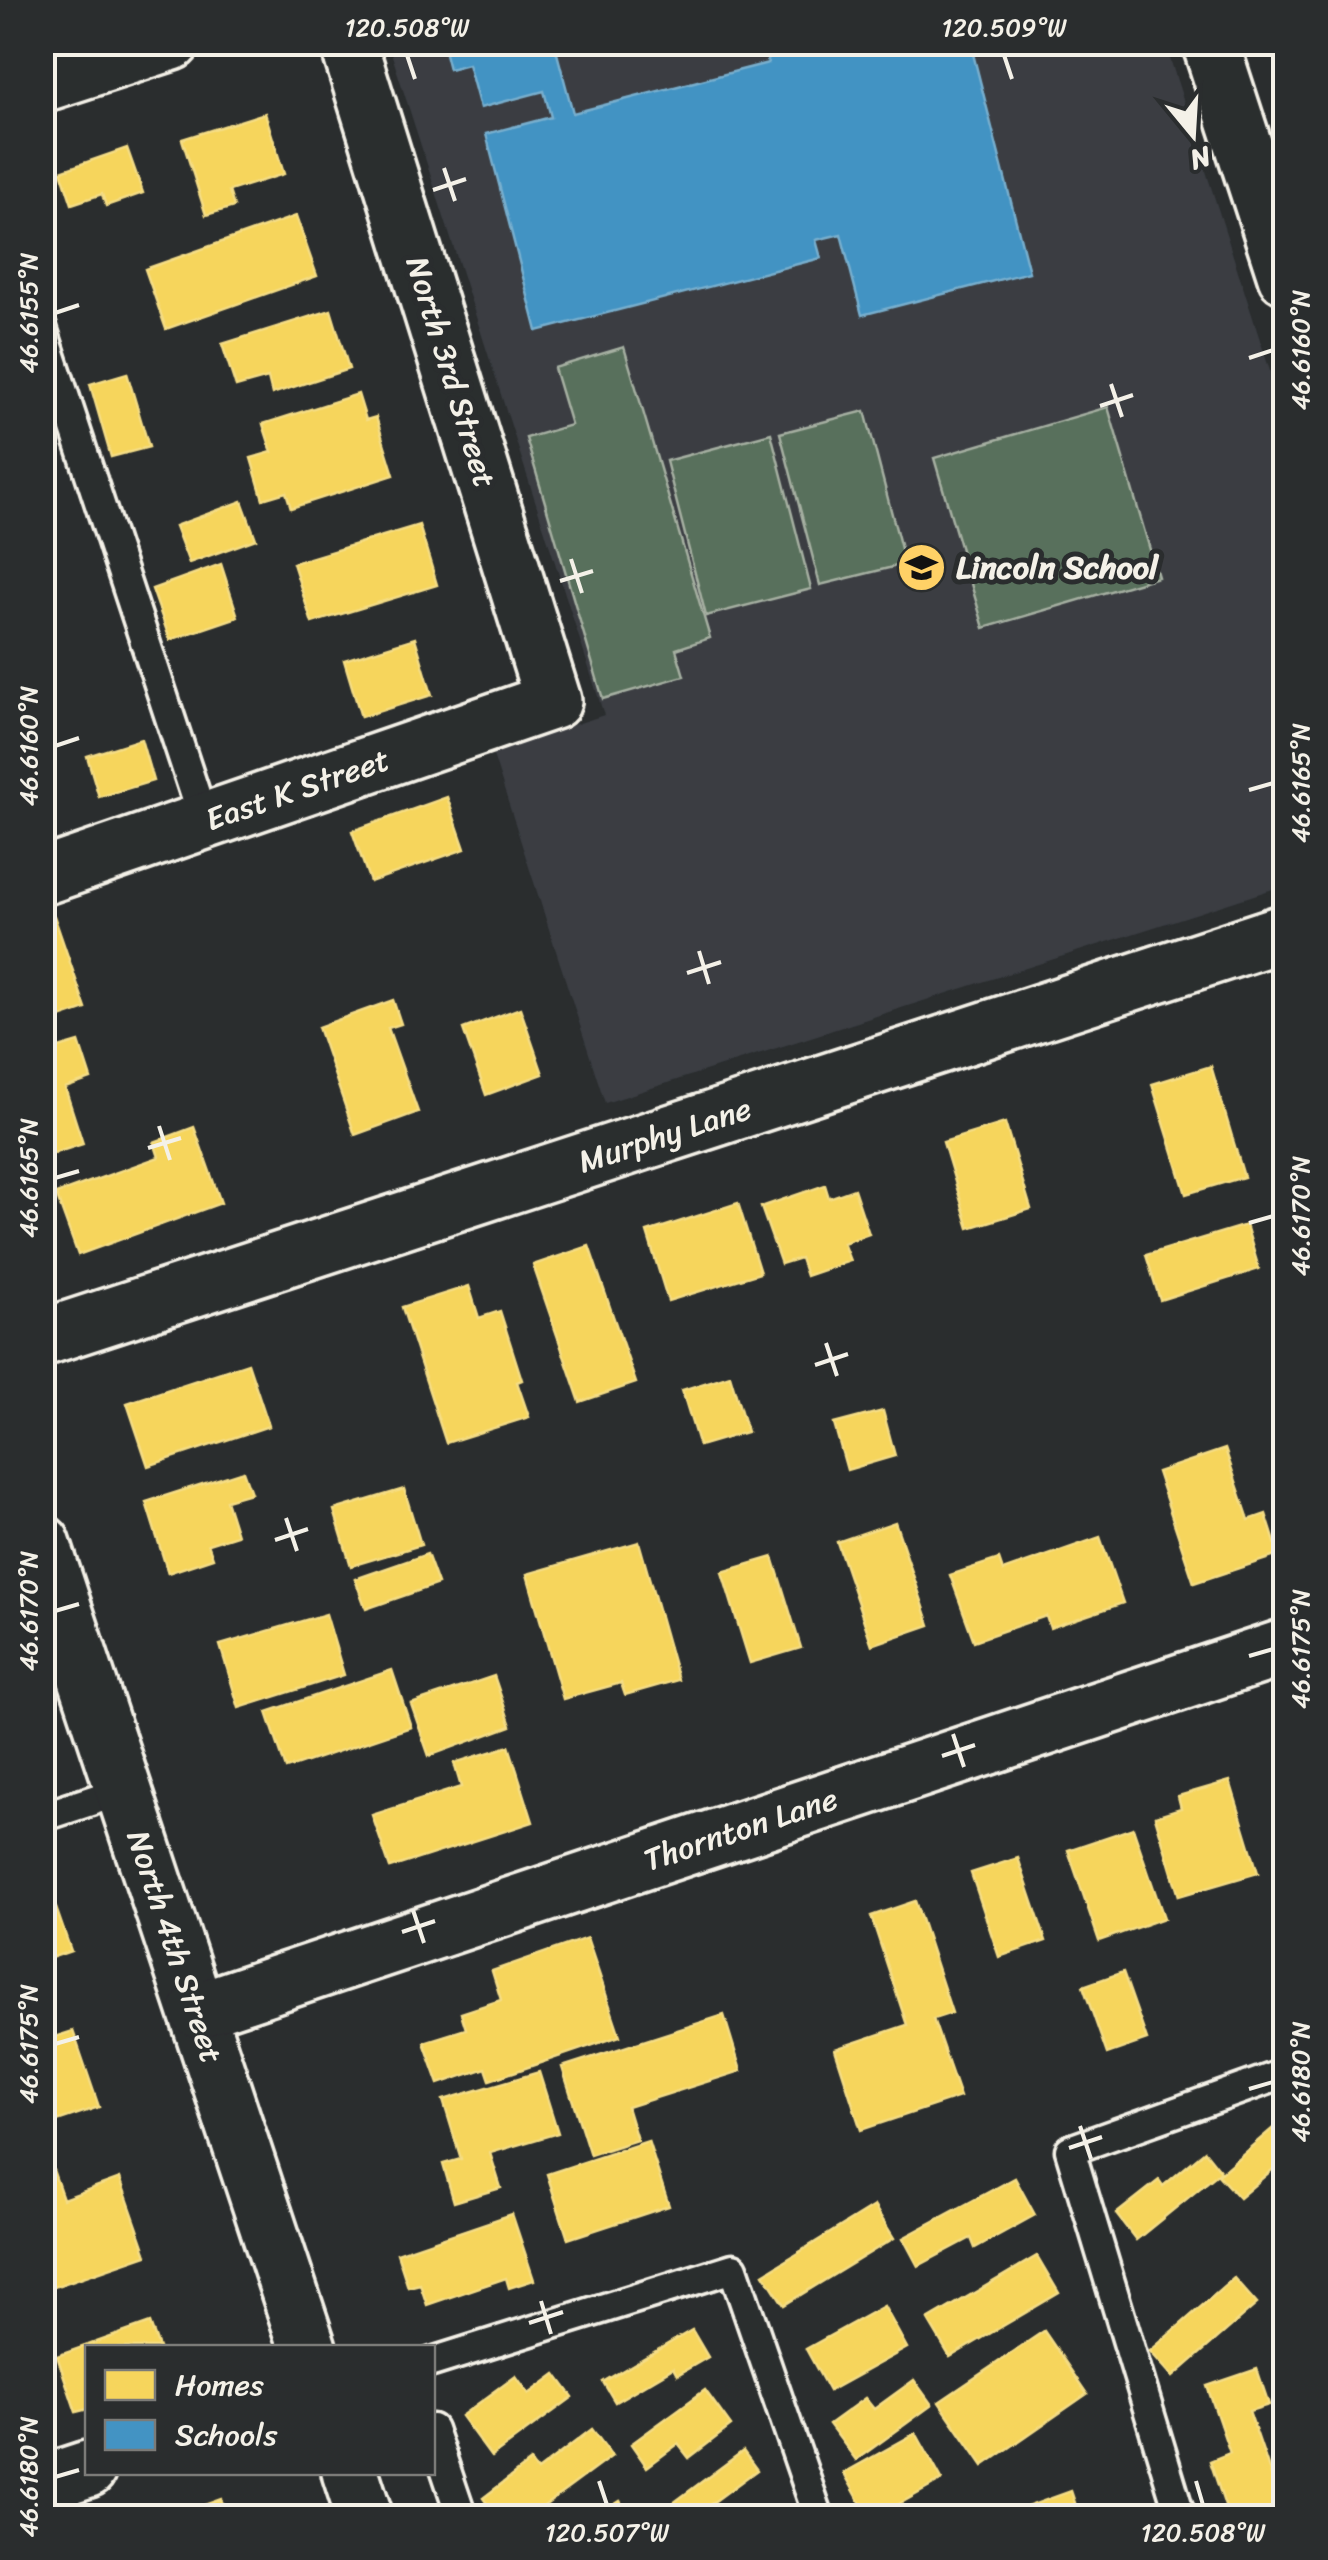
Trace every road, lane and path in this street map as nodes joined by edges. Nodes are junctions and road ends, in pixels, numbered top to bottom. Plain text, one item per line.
1 (172, 42) edge
2 (348, 42) edge
3 (1210, 42) edge
4 (42, 84) edge
5 (1286, 276) edge
6 (42, 328) edge
7 (553, 700) joint
8 (204, 821) junction
9 (42, 877) edge
10 (1286, 932) edge
11 (42, 1338) edge
12 (42, 1543) edge
13 (1286, 1647) edge
14 (124, 1790) junction
15 (42, 1817) edge
16 (198, 2010) junction
17 (1286, 2073) edge
18 (307, 2345) edge
19 (435, 2361) edge
20 (435, 2437) edge
21 (85, 2470) edge
22 (351, 2475) edge
23 (42, 2484) edge
24 (365, 2518) edge
25 (462, 2518) edge
26 (820, 2518) edge
27 (1181, 2518) edge

1 - 4 street
2 - 7 street, North 3rd Street
3 - 5 street
6 - 8 lane
7 - 8 street, East K Street
8 - 9 street, East K Street
10 - 11 street, Murphy Lane
12 - 14 street, North 4th Street
13 - 16 street, Thornton Lane
14 - 15 lane
14 - 16 street, North 4th Street
16 - 18 street, North 4th Street
17 - 27 lane
19 - 26 lane
20 - 25 lane
21 - 23 street
22 - 24 street

